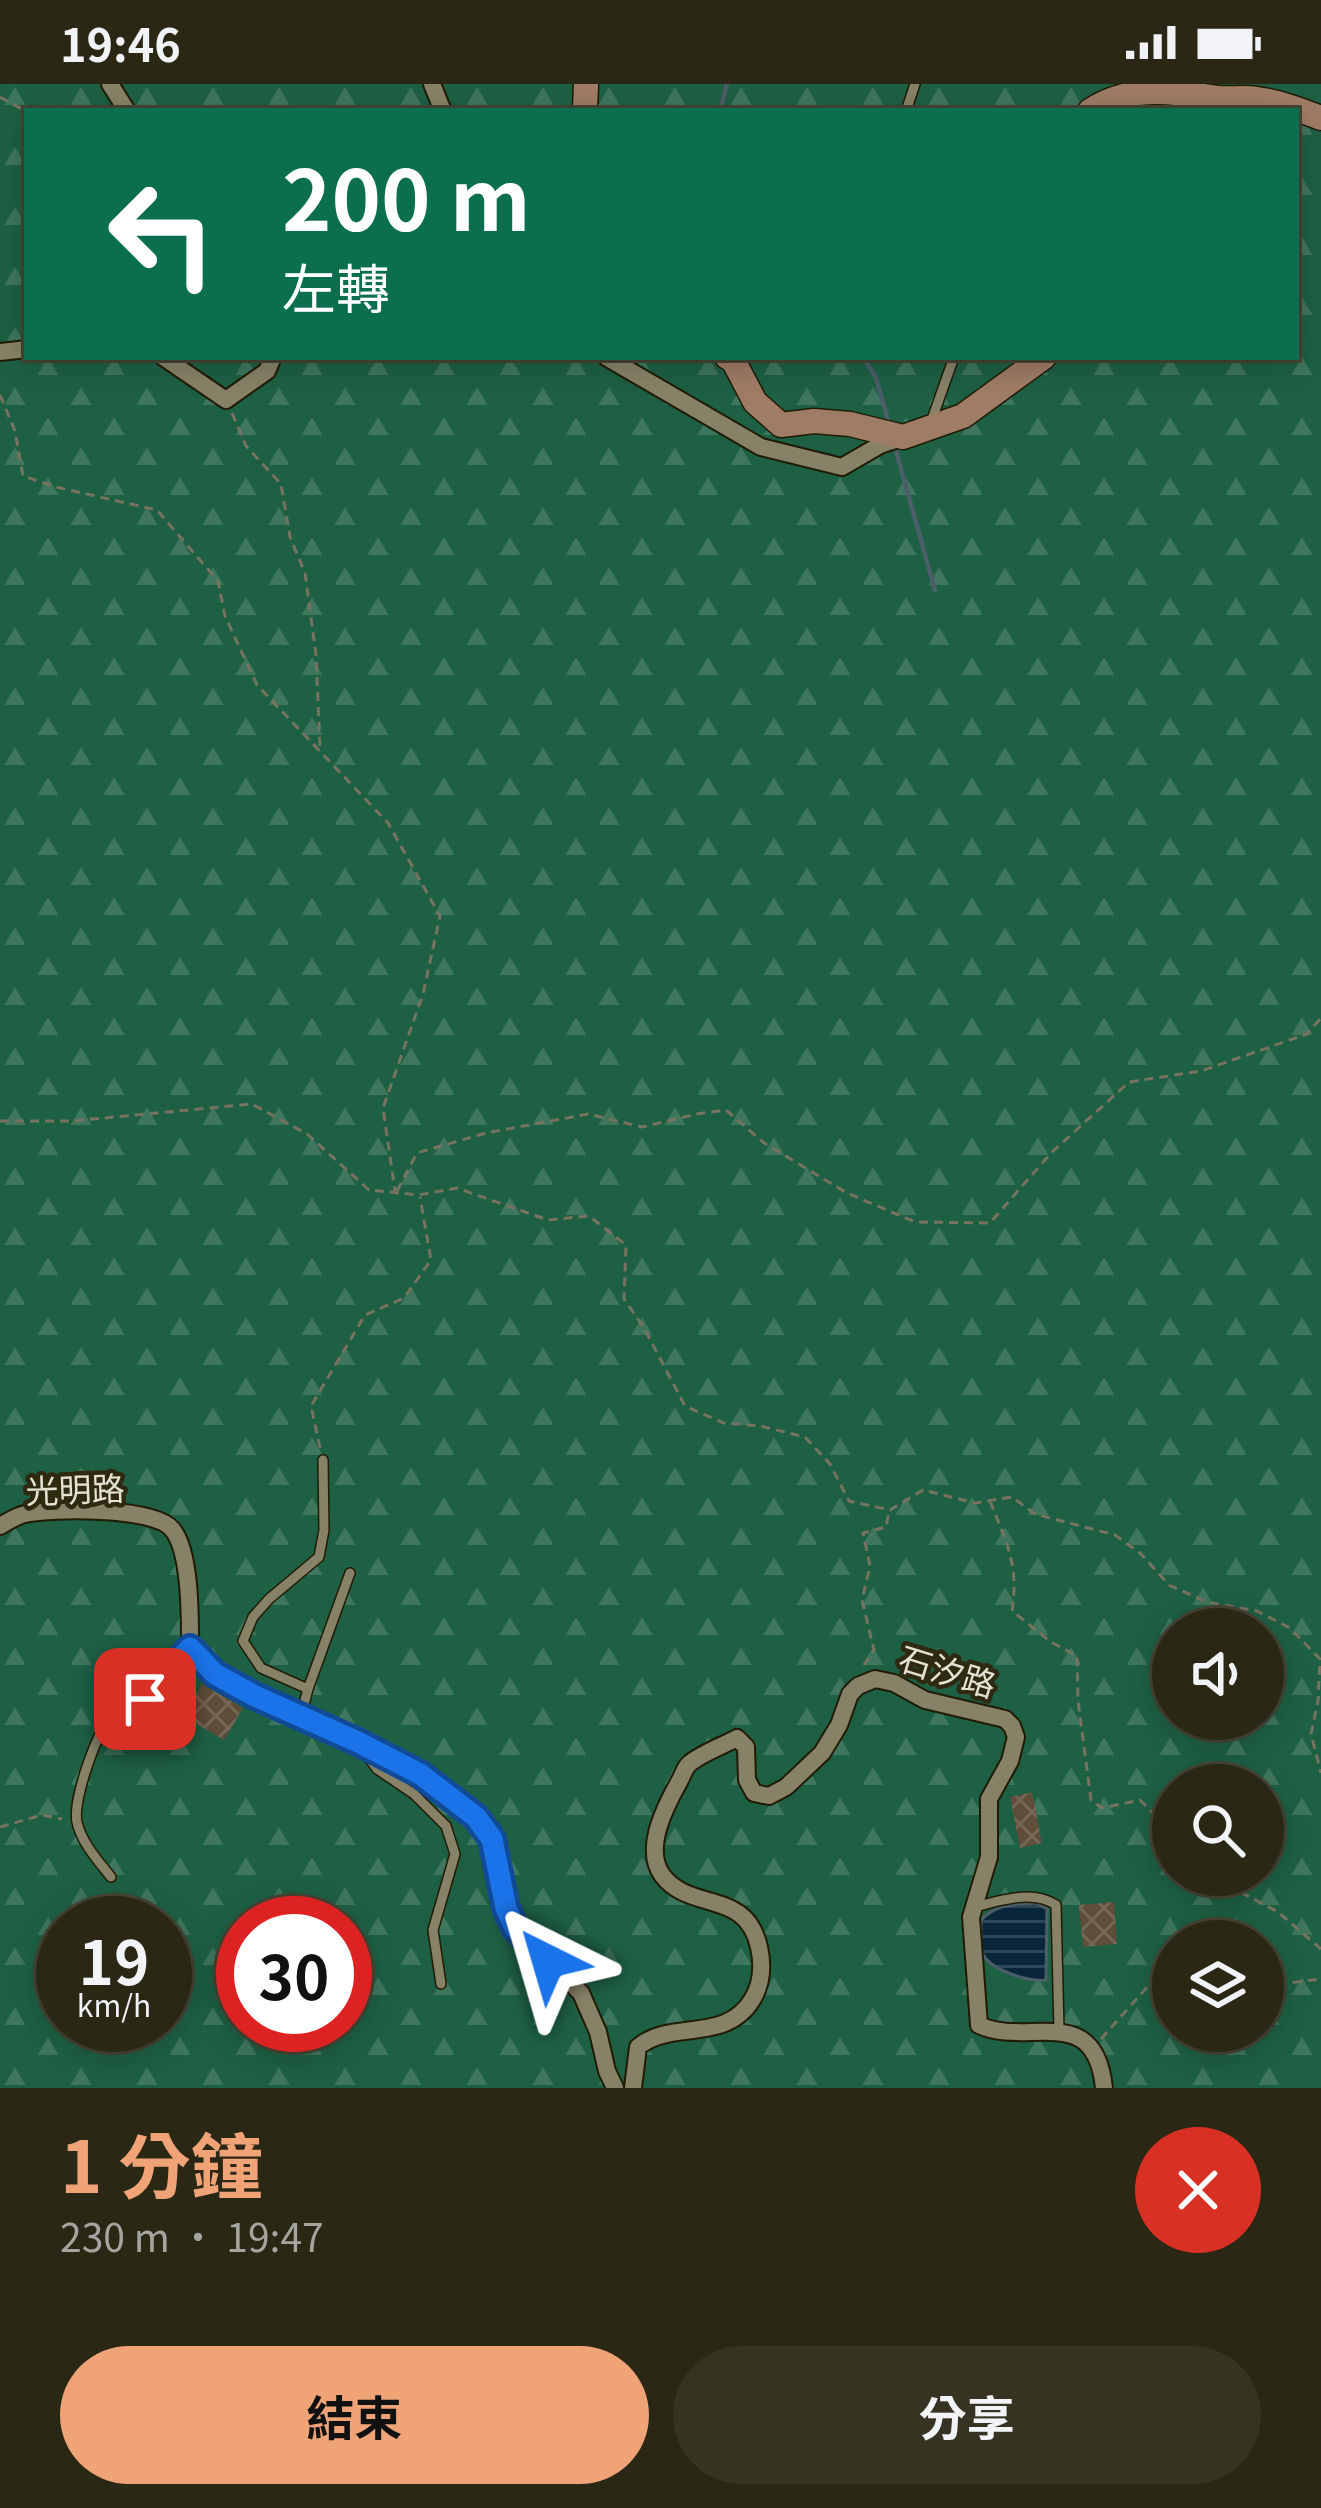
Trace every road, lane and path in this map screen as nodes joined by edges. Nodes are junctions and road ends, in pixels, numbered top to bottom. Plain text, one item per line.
1 (1094, 108) edge
2 (1288, 108) edge
3 (167, 360) edge
4 (271, 360) edge
5 (611, 360) edge
6 (733, 360) edge
7 (953, 360) edge
8 (1040, 360) edge
9 (0, 394) edge
10 (226, 400) junction
11 (928, 430) junction
12 (903, 437) junction
13 (320, 752) junction
14 (1321, 1018) edge
15 (0, 1120) edge
16 (396, 1193) junction
17 (419, 1195) junction
18 (323, 1460) joint
19 (989, 1499) junction
20 (890, 1510) junction
21 (0, 1526) edge
22 (350, 1574) dead end
23 (190, 1648) junction
24 (1321, 1659) edge
25 (858, 1686) junction
26 (308, 1689) junction
27 (300, 1718) junction
28 (358, 1742) junction
29 (1321, 1773) edge
30 (1152, 1813) edge
31 (76, 1822) junction
32 (0, 1827) edge
33 (111, 1877) dead end
34 (1248, 1896) edge
35 (974, 1907) junction
36 (1321, 1949) edge
37 (1321, 1979) edge
38 (1152, 1982) edge
39 (1284, 1983) edge
40 (441, 1984) dead end
41 (1059, 2030) junction
42 (1092, 2050) junction
43 (616, 2088) edge
44 (633, 2088) edge
45 (1104, 2088) edge

1 - 2 street
3 - 10 street
4 - 10 street
5 - 12 street
6 - 12 street
7 - 11 lane
8 - 11 street
9 - 13 path
10 - 13 path
11 - 12 street
13 - 16 path
14 - 16 path
15 - 16 path
16 - 17 path
17 - 18 path
17 - 20 path
18 - 26 lane
19 - 20 path
19 - 24 path
19 - 30 path
20 - 25 path
21 - 23 street, 光明路
22 - 26 lane
23 - 27 street
23 - 31 lane
24 - 29 path
25 - 35 street, 石汐路
25 - 44 street, 石汐路
26 - 27 lane
27 - 28 street
28 - 40 lane
28 - 43 street
31 - 32 path
31 - 33 lane
34 - 36 path
35 - 41 street, 石汐路
35 - 41 lane
37 - 39 path
38 - 42 path
41 - 42 street
42 - 45 street

